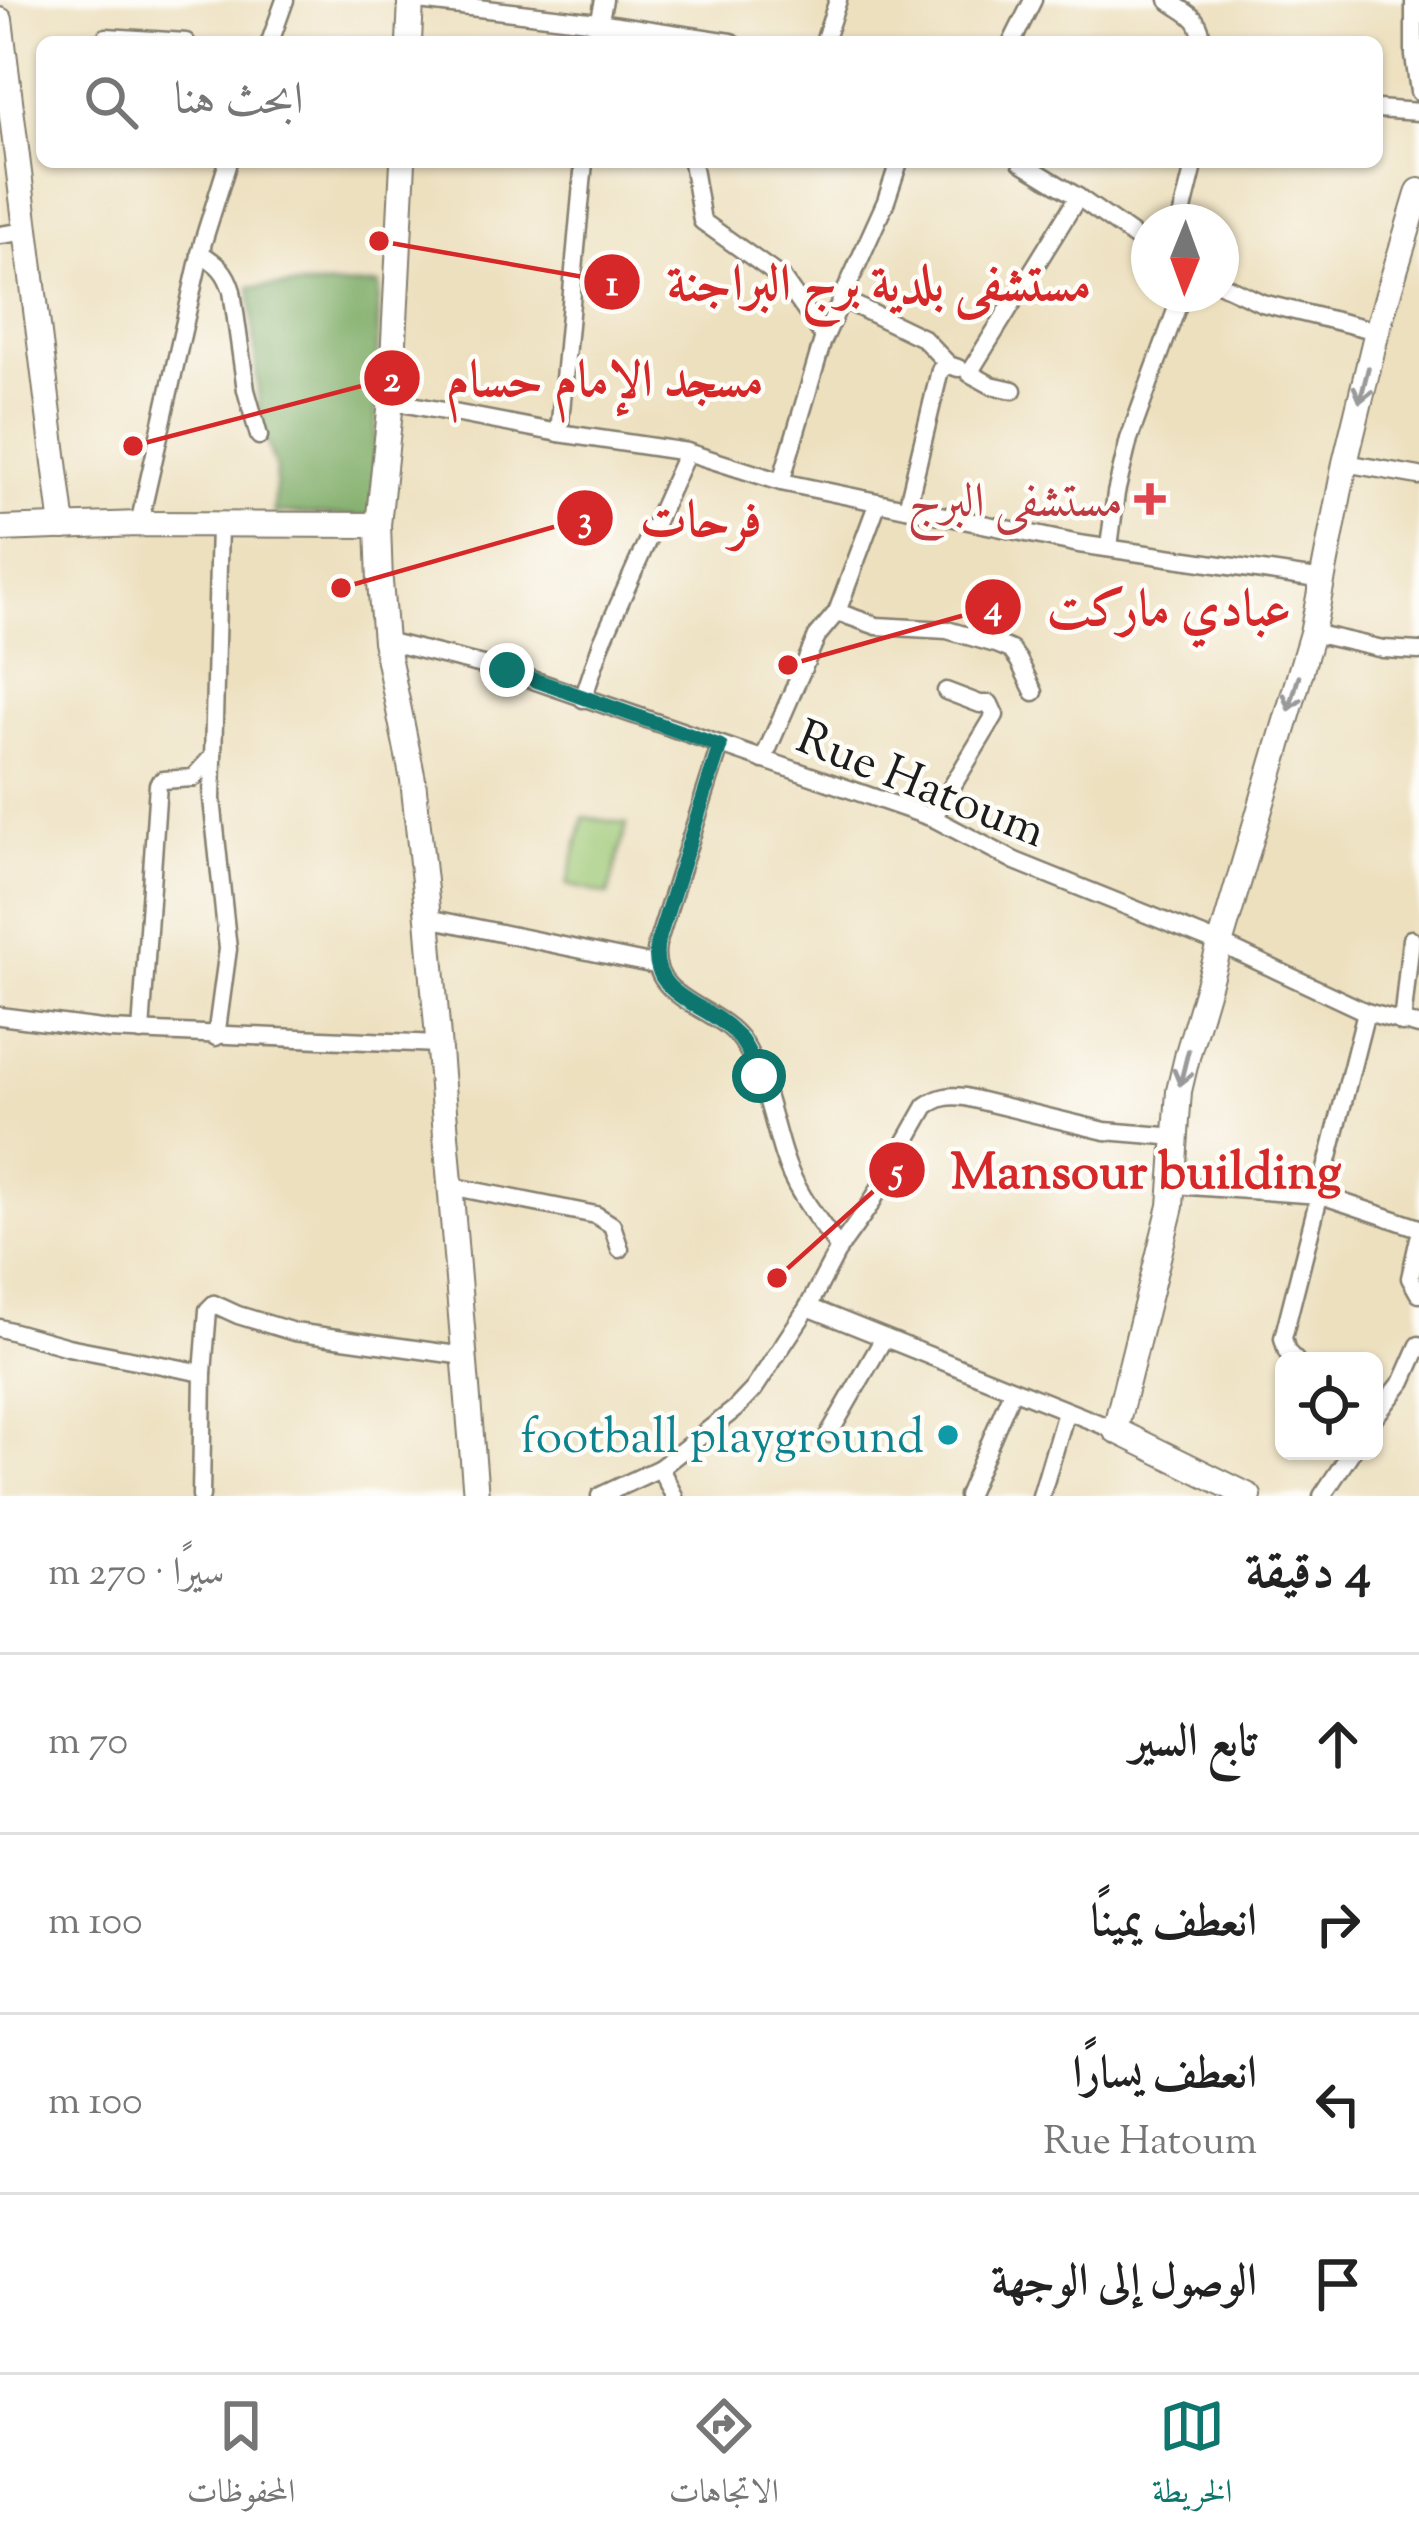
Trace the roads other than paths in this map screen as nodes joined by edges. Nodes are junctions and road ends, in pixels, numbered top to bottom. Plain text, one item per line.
1 (285, 0) edge
2 (410, 0) edge
3 (604, 0) edge
4 (838, 0) edge
5 (1033, 0) edge
6 (1168, 0) edge
7 (1414, 0) edge
8 (0, 20) edge
9 (598, 22) junction
10 (272, 36) edge
11 (409, 36) edge
12 (596, 36) edge
13 (691, 36) edge
14 (826, 36) edge
15 (1015, 36) edge
16 (1201, 36) edge
17 (3, 66) edge
18 (1419, 92) edge
19 (1383, 109) edge
20 (1419, 112) edge
21 (227, 168) edge
22 (403, 168) edge
23 (583, 168) edge
24 (693, 168) edge
25 (897, 168) edge
26 (1031, 168) edge
27 (1194, 168) edge
28 (1419, 191) edge
29 (1078, 197) junction
30 (1185, 204) edge
31 (28, 231) junction
32 (1131, 234) edge
33 (0, 235) edge
34 (200, 253) junction
35 (1239, 292) edge
36 (842, 299) junction
37 (1175, 312) edge
38 (1377, 332) junction
39 (824, 337) junction
40 (949, 365) junction
41 (969, 373) junction
42 (1012, 390) dead end
43 (392, 401) junction
44 (559, 433) junction
45 (259, 436) dead end
46 (687, 452) junction
47 (1345, 463) junction
48 (1419, 476) edge
49 (781, 482) junction
50 (878, 502) junction
51 (907, 508) junction
52 (139, 524) junction
53 (219, 525) junction
54 (378, 525) junction
55 (63, 527) junction
56 (0, 529) edge
57 (1108, 547) junction
58 (1324, 580) junction
59 (837, 612) junction
60 (1312, 633) junction
61 (385, 641) junction
62 (1419, 651) edge
63 (946, 691) dead end
64 (1034, 692) dead end
65 (583, 699) junction
66 (720, 746) junction
67 (213, 756) junction
68 (763, 760) junction
69 (932, 818) junction
70 (428, 918) junction
71 (1411, 939) dead end
72 (1221, 944) junction
73 (655, 965) junction
74 (1366, 1012) junction
75 (0, 1016) edge
76 (1411, 1025) edge
77 (141, 1032) junction
78 (216, 1037) junction
79 (438, 1044) junction
80 (1177, 1137) junction
81 (1174, 1185) junction
82 (450, 1186) junction
83 (1321, 1195) junction
84 (1419, 1228) edge
85 (1419, 1238) edge
86 (839, 1248) junction
87 (620, 1249) dead end
88 (1419, 1294) edge
89 (808, 1306) junction
90 (0, 1328) edge
91 (884, 1338) junction
92 (1419, 1345) edge
93 (1287, 1352) edge
94 (464, 1356) junction
95 (202, 1373) junction
96 (1012, 1391) junction
97 (1383, 1406) edge
98 (1066, 1412) junction
99 (1114, 1430) junction
100 (830, 1434) dead end
101 (1346, 1460) edge
102 (660, 1468) junction
103 (201, 1496) edge
104 (476, 1496) edge
105 (600, 1496) edge
106 (674, 1496) edge
107 (967, 1496) edge
108 (1041, 1496) edge
109 (1249, 1496) edge
110 (1322, 1496) edge

1 - 10 street
2 - 9 street
2 - 11 street
3 - 9 street
4 - 14 street
5 - 15 street
6 - 16 street
7 - 18 street
8 - 17 street
9 - 12 street
9 - 13 street
17 - 31 street
19 - 20 street
21 - 34 street
22 - 43 street
23 - 44 street
24 - 39 street
25 - 36 street
26 - 29 street
27 - 30 street
28 - 38 street
29 - 32 street
29 - 41 street
31 - 33 street
31 - 55 street
34 - 45 street
34 - 52 street
35 - 38 street
36 - 39 street
36 - 40 street
37 - 57 street
38 -> 47 street
39 - 49 street
40 - 41 street
40 - 51 street
41 - 42 street
43 - 44 street
43 - 54 street
44 - 46 street
46 - 49 street
46 - 65 street
47 - 48 street
47 - 58 street
49 - 50 street
50 - 51 street
50 - 59 street
51 - 57 street
52 - 53 street
52 - 55 street
53 - 54 street
53 - 67 street
54 - 61 street
55 - 56 street
57 - 58 street
58 - 60 street
59 - 64 street
59 - 68 street
60 - 62 street
60 -> 72 street
61 - 65 street, Rue Hatoum
61 - 70 street
63 - 69 street
65 - 66 street, Rue Hatoum
66 - 68 street, Rue Hatoum
66 - 73 street
67 - 77 street
67 - 78 street
68 - 69 street, Rue Hatoum
69 - 72 street, Rue Hatoum
70 - 73 street
70 - 79 street
71 - 76 street
72 - 74 street, Rue Hatoum
72 -> 80 street
73 - 86 street
74 - 76 street, Rue Hatoum
74 - 83 street
75 - 77 street
77 - 78 street
78 - 79 street
79 - 82 street
80 - 81 street
80 - 86 street
81 - 83 street
81 - 99 street
82 - 87 street
82 - 94 street
83 - 84 street
83 - 93 street
85 - 88 street
86 - 89 street
89 - 91 street
89 - 102 street
90 - 95 street
91 - 96 street
91 - 100 street
92 - 97 street
94 - 95 street
94 - 104 street
95 - 103 street
96 - 98 street
96 - 107 street
98 - 99 street
98 - 108 street
99 - 109 street
101 - 110 street
102 - 105 street
102 - 106 street

